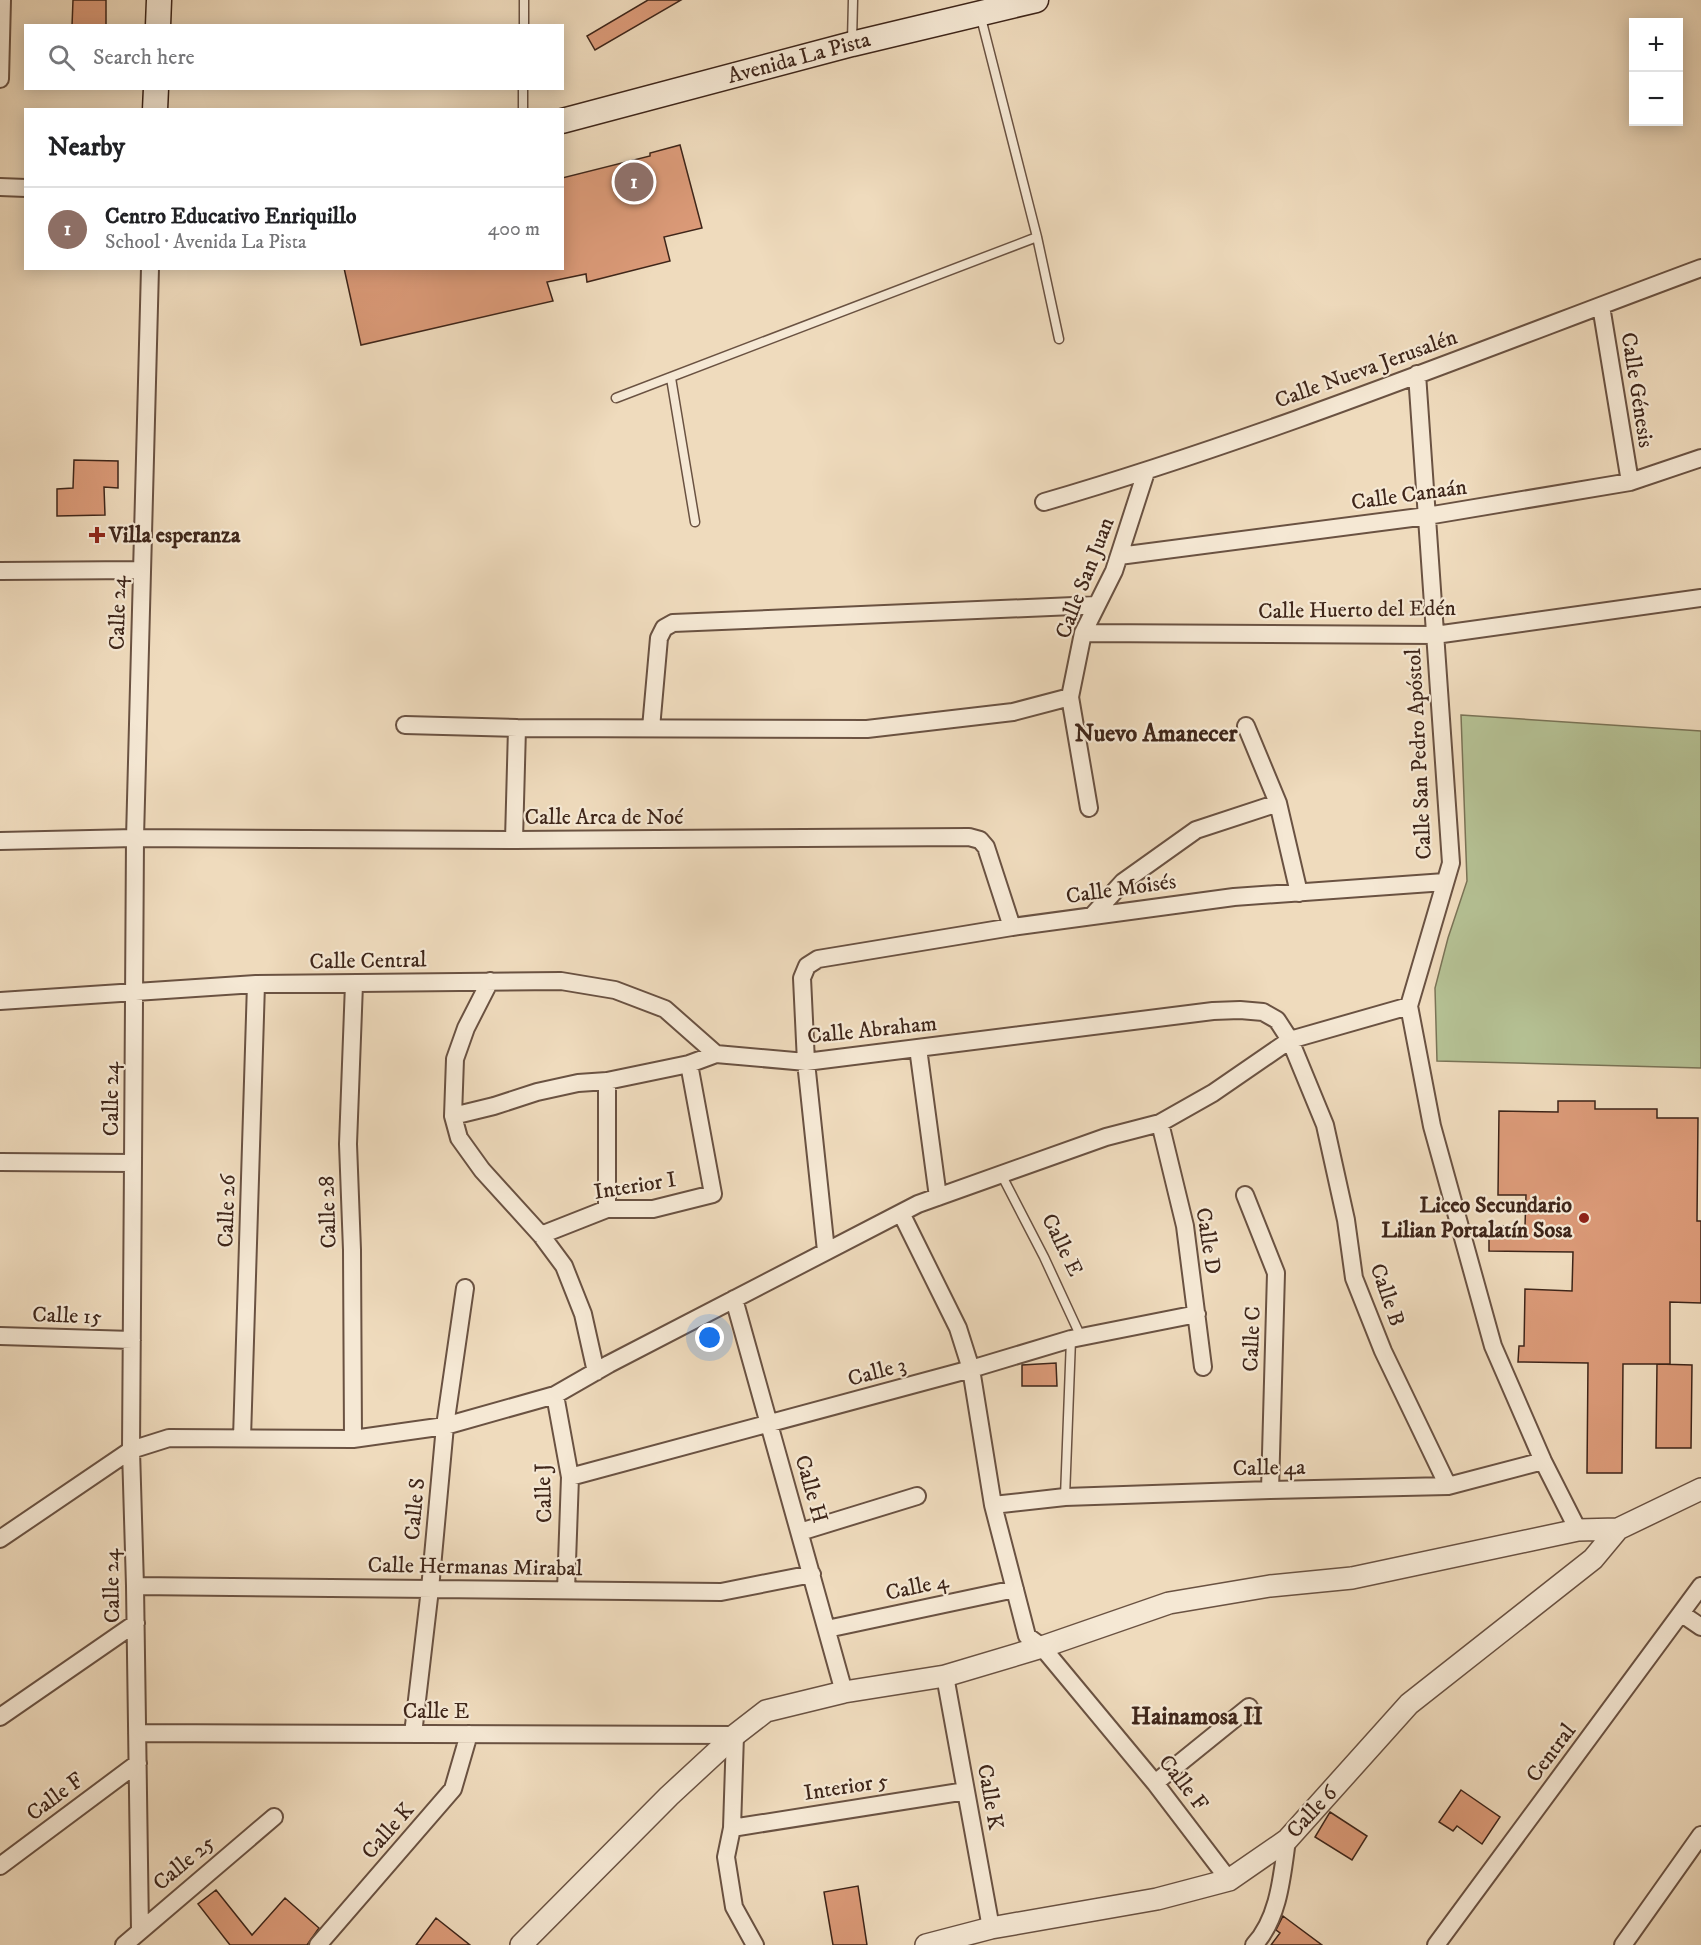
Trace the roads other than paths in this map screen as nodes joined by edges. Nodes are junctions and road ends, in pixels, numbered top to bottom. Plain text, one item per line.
1 (2, 0) edge
2 (159, 0) edge
3 (524, 0) edge
4 (853, 0) edge
5 (1036, 0) edge
6 (980, 14) junction
7 (158, 24) edge
8 (524, 24) edge
9 (852, 44) junction
10 (0, 79) edge
11 (156, 90) edge
12 (523, 90) edge
13 (155, 108) edge
14 (523, 108) edge
15 (564, 120) edge
16 (0, 187) edge
17 (24, 188) edge
18 (1037, 237) junction
19 (1701, 268) edge
20 (150, 270) edge
21 (1601, 306) junction
22 (1059, 339) dead end
23 (1417, 374) junction
24 (671, 378) junction
25 (616, 398) dead end
26 (1701, 458) edge
27 (1146, 472) junction
28 (1630, 482) junction
29 (1044, 502) dead end
30 (1427, 516) junction
31 (695, 522) dead end
32 (1119, 556) junction
33 (141, 570) junction
34 (0, 571) edge
35 (1701, 598) edge
36 (1097, 605) junction
37 (1083, 633) junction
38 (1435, 635) junction
39 (1070, 697) junction
40 (405, 725) dead end
41 (1246, 726) dead end
42 (517, 728) junction
43 (651, 728) junction
44 (1278, 803) junction
45 (1089, 808) dead end
46 (135, 838) junction
47 (514, 840) junction
48 (0, 841) edge
49 (1445, 882) junction
50 (1299, 893) junction
51 (1092, 916) junction
52 (1012, 927) junction
53 (490, 981) junction
54 (256, 984) junction
55 (354, 984) junction
56 (134, 991) junction
57 (0, 1000) edge
58 (1409, 1006) junction
59 (0, 1013) edge
60 (1290, 1040) junction
61 (918, 1048) junction
62 (716, 1054) junction
63 (806, 1062) junction
64 (689, 1064) junction
65 (607, 1081) junction
66 (453, 1116) junction
67 (1160, 1123) junction
68 (0, 1162) edge
69 (133, 1163) junction
70 (1001, 1174) junction
71 (1245, 1195) dead end
72 (938, 1197) junction
73 (607, 1209) junction
74 (901, 1213) junction
75 (541, 1235) junction
76 (826, 1251) junction
77 (465, 1288) dead end
78 (734, 1299) junction
79 (1197, 1314) junction
80 (0, 1336) edge
81 (1076, 1338) junction
82 (132, 1340) junction
83 (1203, 1367) dead end
84 (971, 1370) junction
85 (596, 1372) junction
86 (555, 1395) junction
87 (770, 1425) junction
88 (445, 1426) junction
89 (242, 1438) junction
90 (353, 1439) junction
91 (131, 1450) junction
92 (1543, 1461) junction
93 (570, 1477) junction
94 (1448, 1486) junction
95 (1701, 1489) edge
96 (1270, 1490) junction
97 (917, 1496) dead end
98 (1065, 1497) junction
99 (993, 1505) junction
100 (1618, 1529) junction
101 (1578, 1530) junction
102 (1, 1531) edge
103 (800, 1532) junction
104 (812, 1574) junction
105 (135, 1586) junction
106 (1701, 1586) edge
107 (430, 1589) junction
108 (1015, 1589) junction
109 (566, 1590) junction
110 (1682, 1614) junction
111 (136, 1623) junction
112 (1701, 1628) edge
113 (828, 1629) junction
114 (1034, 1642) junction
115 (945, 1676) junction
116 (844, 1692) junction
117 (1249, 1707) dead end
118 (0, 1717) edge
119 (137, 1732) junction
120 (413, 1734) junction
121 (470, 1734) junction
122 (735, 1735) junction
123 (138, 1763) junction
124 (1155, 1783) junction
125 (966, 1791) junction
126 (274, 1817) dead end
127 (732, 1828) junction
128 (1701, 1835) edge
129 (1287, 1840) junction
130 (0, 1866) edge
131 (1229, 1880) junction
132 (991, 1928) junction
133 (140, 1931) junction
134 (124, 1945) edge
135 (318, 1945) edge
136 (521, 1945) edge
137 (755, 1945) edge
138 (926, 1945) edge
139 (1254, 1945) edge
140 (1436, 1945) edge
141 (1623, 1945) edge

1 - 10 street
2 - 7 main road
3 - 8 lane
4 - 9 lane
5 - 6 main road, Avenida La Pista
6 - 9 main road, Avenida La Pista
6 - 18 lane
9 - 15 main road, Avenida La Pista
11 - 13 main road
12 - 14 lane
16 - 17 street
18 - 22 lane
18 - 24 lane
19 - 21 street, Calle Nueva Jerusalén
20 - 33 street, Calle 24
21 - 23 street, Calle Nueva Jerusalén
21 - 28 street, Calle Génesis
23 - 27 street, Calle Nueva Jerusalén
23 - 30 street, Calle San Pedro Apóstol
24 - 25 lane
24 - 31 lane
26 - 28 street, Calle Canaán
27 - 29 street, Calle Nueva Jerusalén
27 - 32 street, Calle San Juan
28 - 30 street, Calle Canaán
30 - 32 street, Calle Canaán
30 - 38 street, Calle San Pedro Apóstol
32 - 36 street, Calle San Juan
33 - 34 street
33 - 46 street, Calle 24
35 - 38 street, Calle Huerto del Edén
36 - 37 street, Calle San Juan
36 - 43 street
37 - 38 street, Calle Huerto del Edén
37 - 39 street, Calle San Juan
38 - 49 street, Calle San Pedro Apóstol
39 - 43 street
39 - 45 street, Calle San Juan
40 - 42 street
41 - 44 street
42 - 43 street
42 - 47 street
44 - 50 street
44 - 51 street
46 - 47 street, Calle Arca de Noé
46 - 48 street, Calle Arca de Noé
46 - 56 street, Calle 24
47 - 52 street, Calle Arca de Noé
49 - 50 street, Calle Moisés
49 - 58 street, Calle San Pedro Apóstol
50 - 51 street, Calle Moisés
51 - 52 street, Calle Moisés
52 - 63 street, Calle Moisés
53 - 55 street, Calle Central
53 - 62 street, Calle Central
53 - 66 street
54 - 55 street, Calle Central
54 - 56 street, Calle Central
54 - 89 street, Calle 26
55 - 90 street, Calle 28
56 - 57 street, Calle Central
56 - 69 street, Calle 24
57 - 59 street
58 - 60 street
58 - 92 street, Calle San Pedro Apóstol
60 - 61 street, Calle Abraham
60 - 67 street
60 - 94 street, Calle B
61 - 63 street, Calle Abraham
61 - 72 street
62 - 63 street, Calle Abraham
62 - 64 street, Calle Abraham
63 - 76 street
64 - 65 street, Calle Abraham
64 - 73 street, Interior I
65 - 66 street, Calle Abraham
65 - 73 street
66 - 75 street
67 - 70 street
67 - 79 street, Calle D
68 - 69 street
69 - 82 street, Calle 24
70 - 72 street
70 - 81 lane, Calle E
71 - 96 street, Calle C
72 - 74 street
73 - 75 street, Interior I
74 - 76 street
74 - 84 street
75 - 85 street
76 - 78 street
77 - 88 street, Calle S
78 - 85 street
78 - 87 street, Calle H
79 - 81 street, Calle 3
79 - 83 street, Calle D
80 - 82 street, Calle 15
81 - 84 street, Calle 3
81 - 98 lane, Calle E
82 - 91 street, Calle 24
84 - 87 street, Calle 3
84 - 99 street
85 - 86 street
86 - 88 street
86 - 93 street, Calle J
87 - 93 street, Calle 3
87 - 103 street, Calle H
88 - 90 street
88 - 107 street, Calle S
89 - 90 street
89 - 91 street
91 - 102 street
91 - 105 street, Calle 24
92 - 94 street, Calle 4a
92 - 101 street, Calle San Pedro Apóstol
93 - 109 street, Calle J
94 - 96 street, Calle 4a
95 - 100 street
96 - 98 street, Calle 4a
97 - 103 street
98 - 99 street, Calle 4a
99 - 108 street
100 - 101 street
100 - 129 street, Calle 6
101 - 114 street
103 - 104 street, Calle H
104 - 109 street, Calle Hermanas Mirabal
104 - 113 street, Calle H
105 - 107 street, Calle Hermanas Mirabal
105 - 111 street, Calle 24
106 - 110 street, Central
107 - 109 street, Calle Hermanas Mirabal
107 - 120 street, Calle S
108 - 113 street, Calle 4
108 - 114 street
110 - 112 street
110 - 140 street, Central
111 - 118 street
111 - 119 street, Calle 24
113 - 116 street, Calle H
114 - 115 street
114 - 124 street, Calle F
115 - 116 street
115 - 125 street, Calle K
116 - 122 street
117 - 124 street
119 - 120 street, Calle E
119 - 123 street, Calle 24
120 - 121 street, Calle E
121 - 122 street, Calle E
121 - 135 street, Calle K
122 - 127 street
122 - 136 street
123 - 130 street, Calle F
123 - 133 street, Calle 24
124 - 131 street, Calle F
125 - 127 street, Interior 5
125 - 132 street, Calle K
126 - 133 street, Calle 25
127 - 137 street
128 - 141 street
129 - 131 street, Calle 6
129 - 139 street
131 - 132 street, Calle 6
132 - 138 street, Calle 6
133 - 134 street, Calle 25

